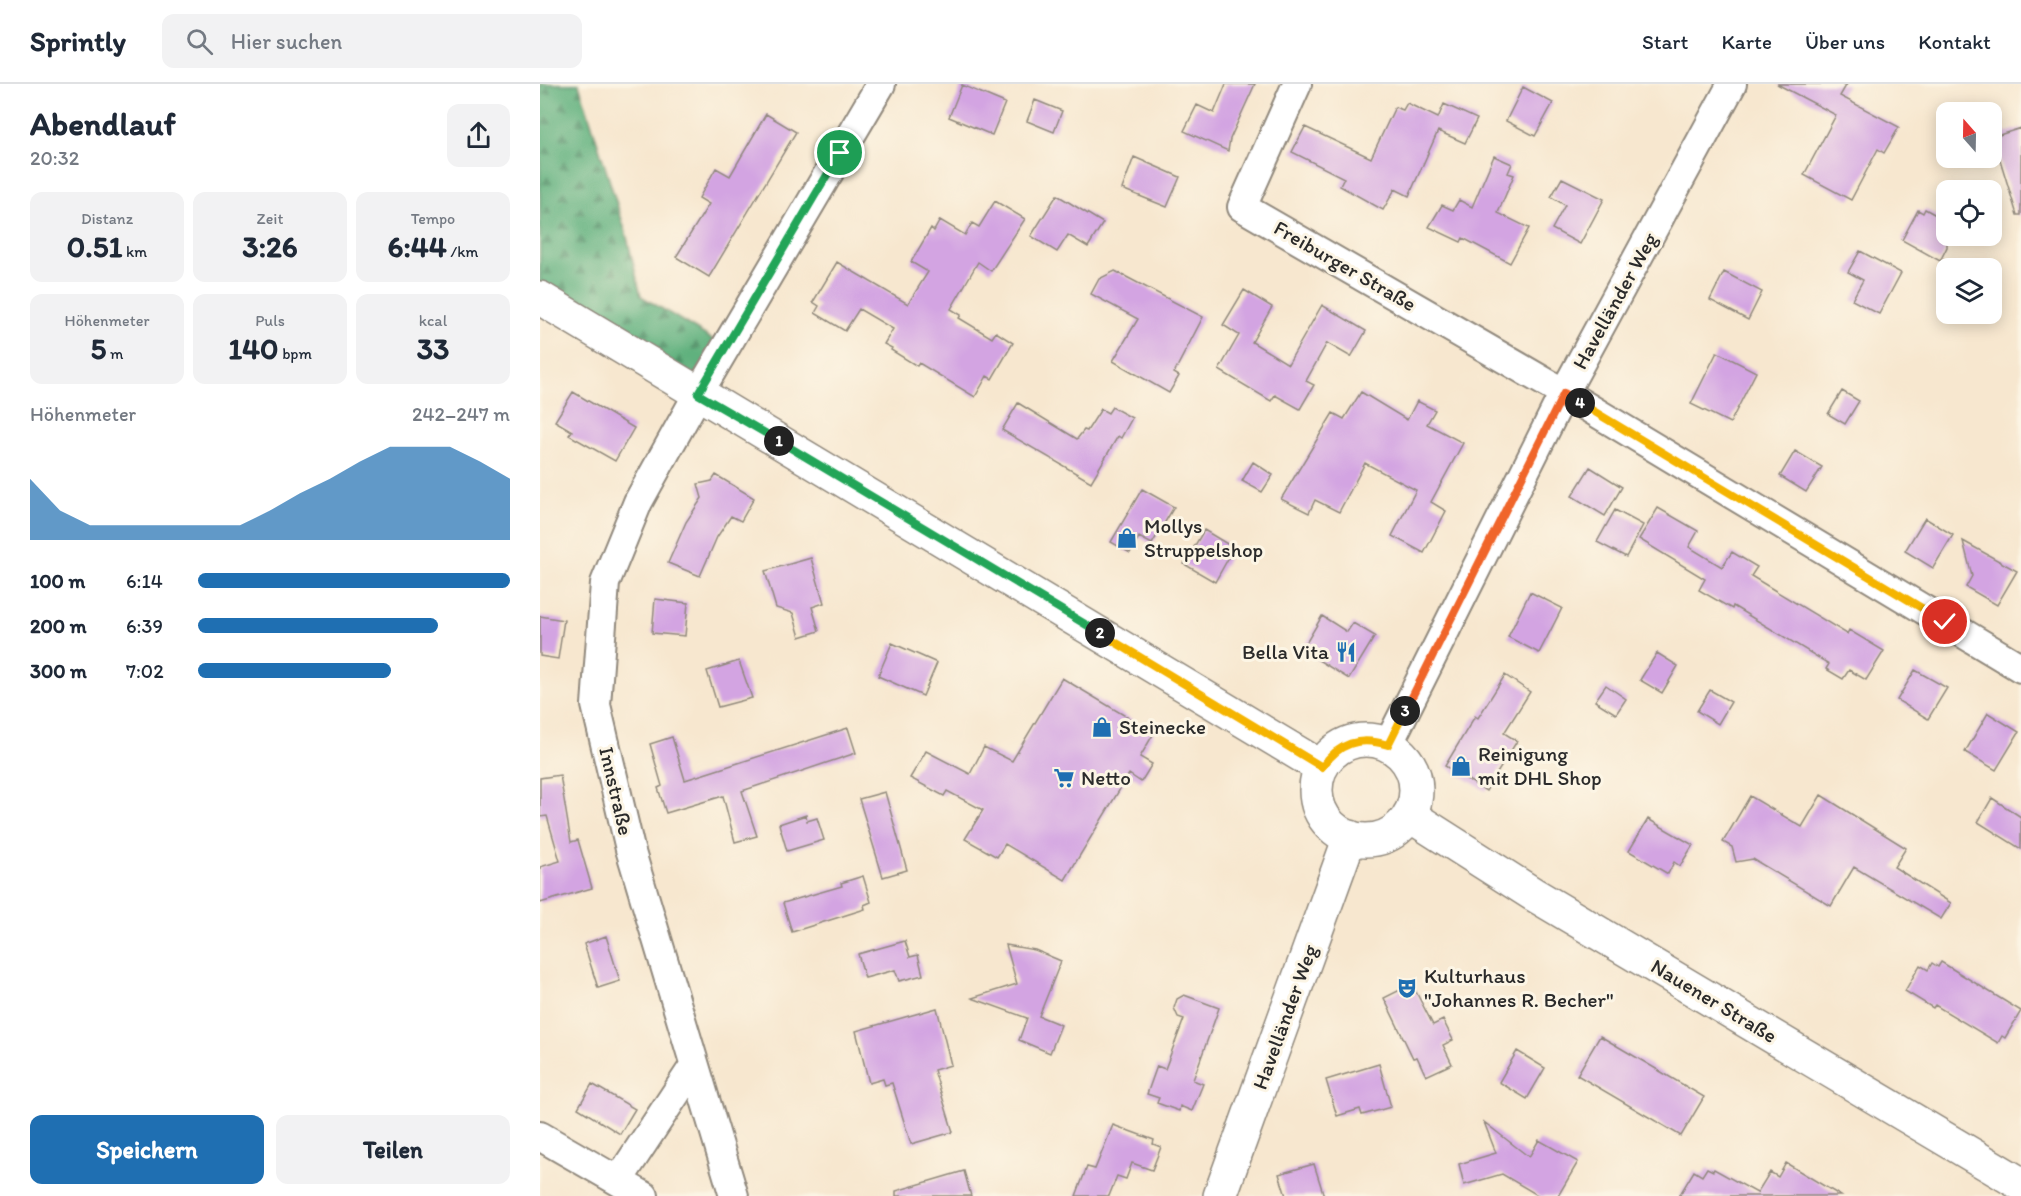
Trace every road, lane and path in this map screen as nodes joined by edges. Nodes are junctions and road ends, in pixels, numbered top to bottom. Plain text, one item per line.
1 (881, 84) edge
2 (1297, 84) edge
3 (1732, 84) edge
4 (540, 298) edge
5 (1564, 393) junction
6 (698, 394) junction
7 (2021, 668) edge
8 (1388, 745) junction
9 (1322, 767) junction
10 (1409, 815) junction
11 (1350, 837) junction
12 (694, 1066) junction
13 (540, 1136) edge
14 (618, 1181) junction
15 (2021, 1184) edge
16 (644, 1196) edge
17 (734, 1196) edge
18 (1220, 1196) edge

1 - 6 street, Innstraße
2 - 5 street, Freiburger Straße
3 - 5 street, Havelländer Weg
4 - 6 main road
5 - 7 street
5 - 8 street, Havelländer Weg
6 - 9 main road
6 - 12 street, Innstraße
8 - 9 main road
8 - 10 main road
9 - 11 main road
10 - 11 main road
10 - 15 main road, Nauener Straße
11 - 18 main road, Havelländer Weg
12 - 14 street
12 - 17 street, Innstraße
13 - 14 street
14 - 16 street

